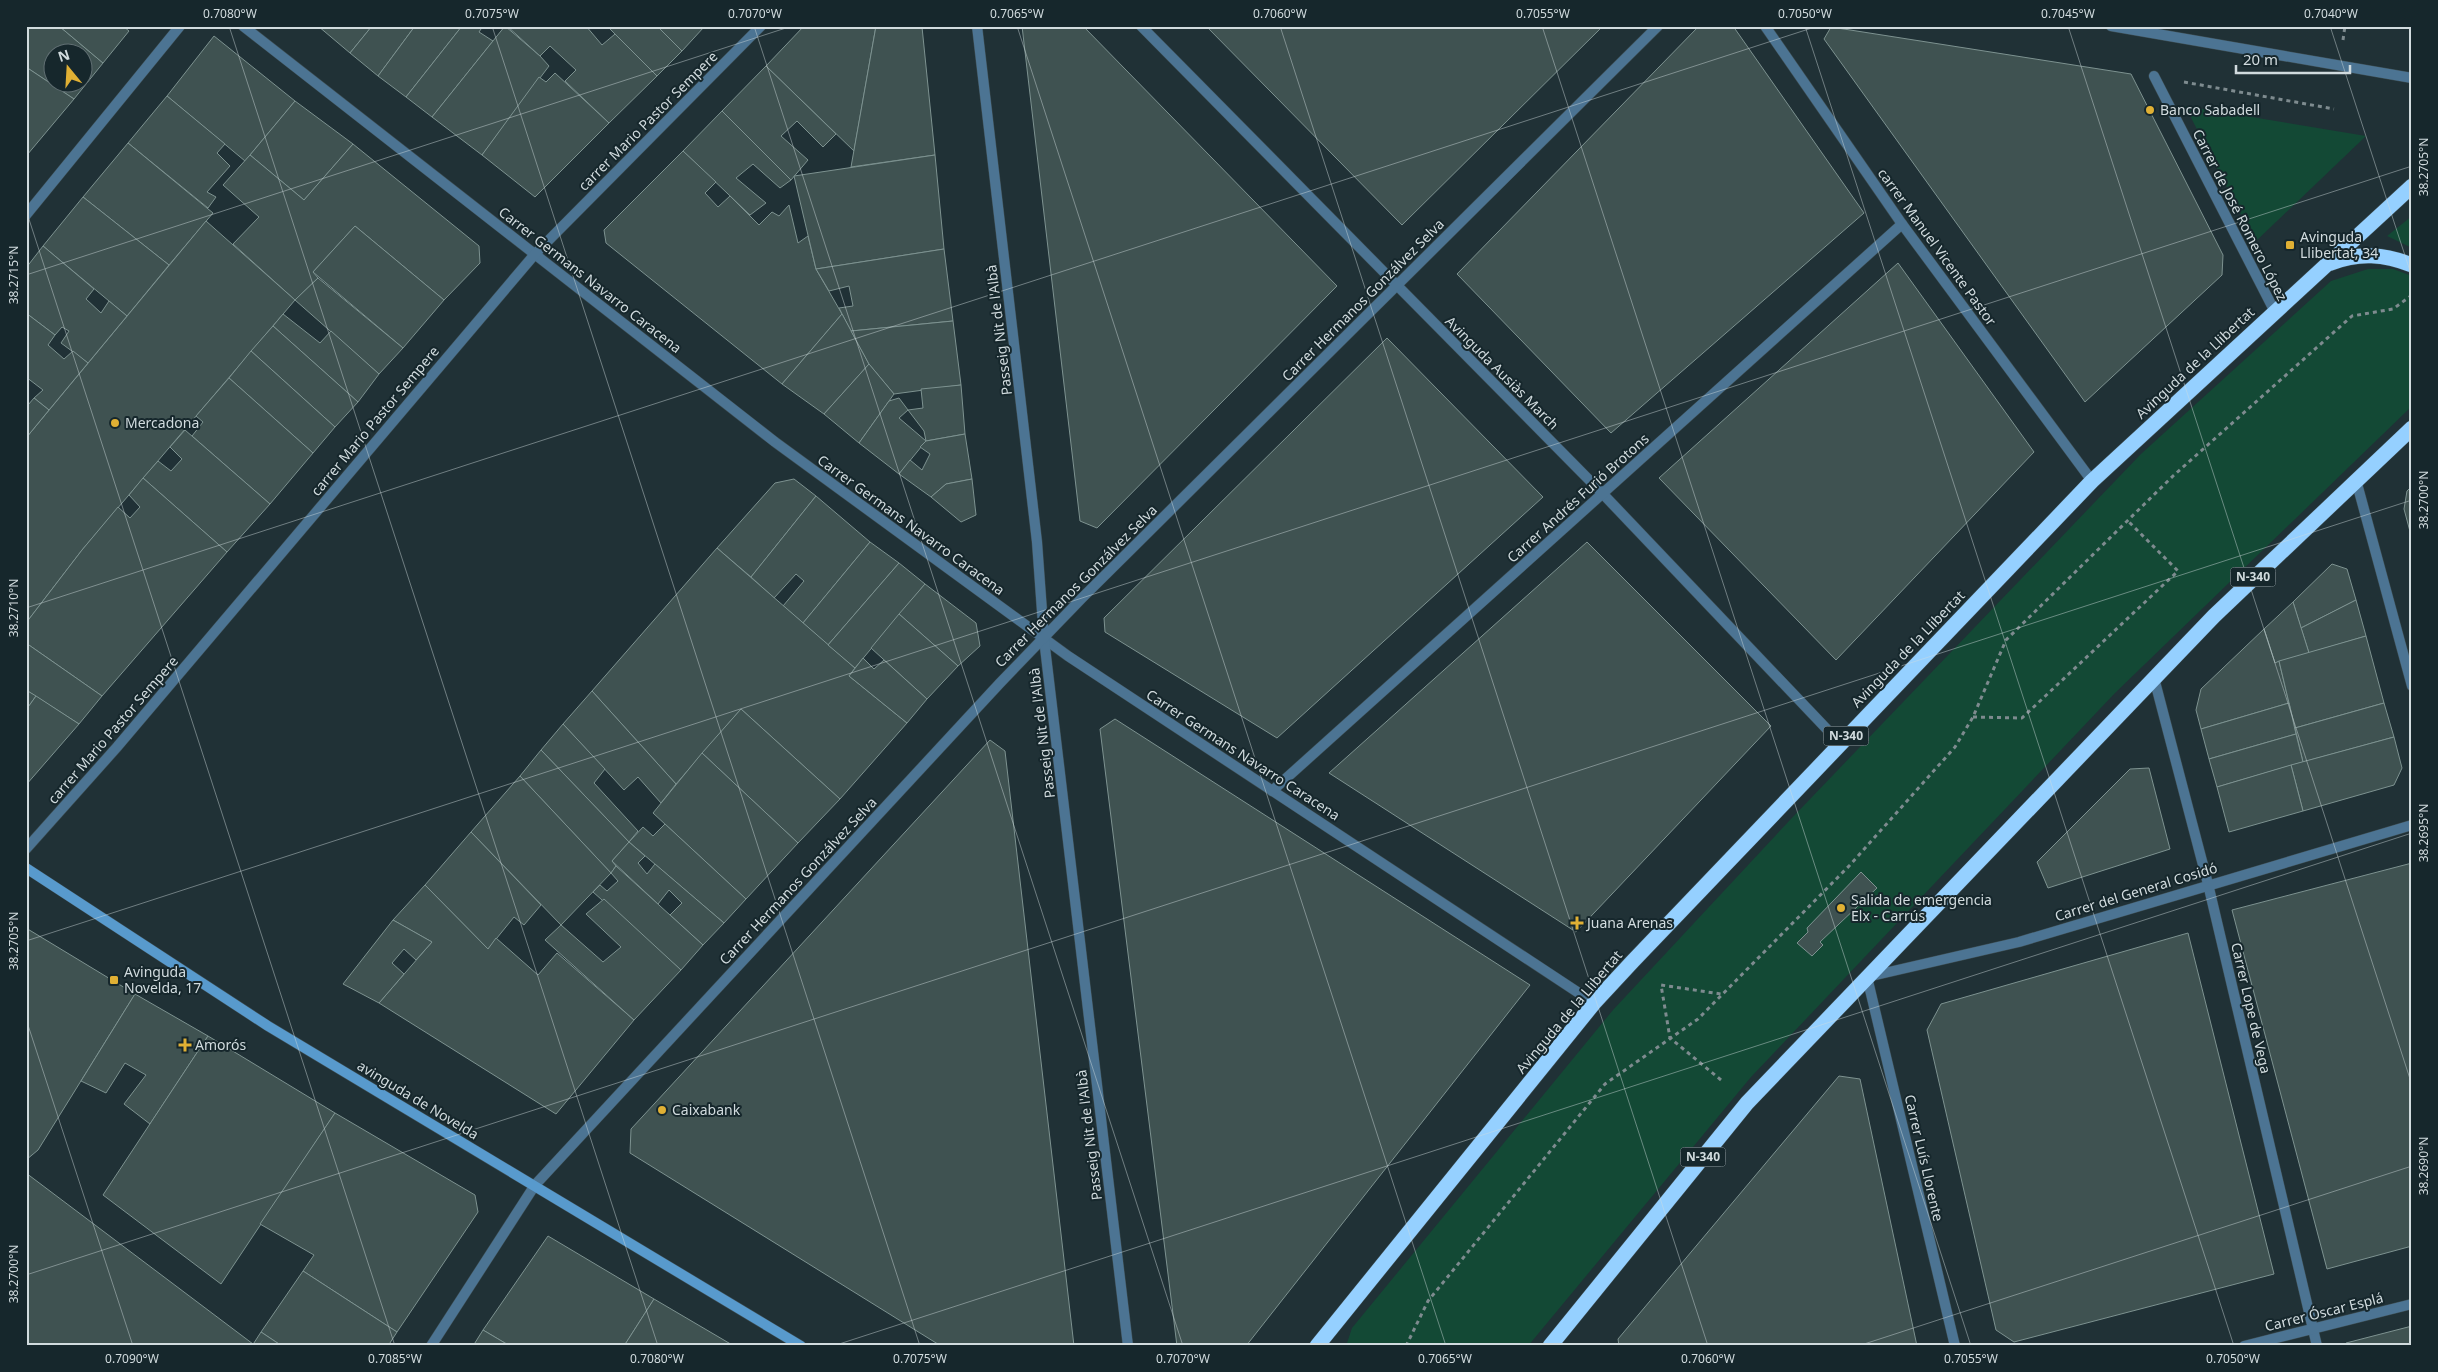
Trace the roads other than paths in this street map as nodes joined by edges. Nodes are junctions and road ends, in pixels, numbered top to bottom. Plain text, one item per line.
1 (180, 26) edge
2 (243, 26) edge
3 (761, 26) edge
4 (977, 26) edge
5 (1141, 26) edge
6 (1658, 26) edge
7 (1765, 26) edge
8 (2111, 26) edge
9 (2154, 76) road end
10 (2412, 78) edge
11 (2412, 186) edge
12 (26, 215) edge
13 (1902, 224) junction
14 (535, 254) junction
15 (2412, 265) edge
16 (2323, 266) junction
17 (1396, 285) junction
18 (2275, 312) junction
19 (2412, 428) edge
20 (2356, 480) junction
21 (2092, 481) junction
22 (1603, 494) junction
23 (1044, 639) junction
24 (2154, 678) junction
25 (2412, 686) edge
26 (1840, 743) junction
27 (1272, 790) junction
28 (2412, 825) edge
29 (26, 849) edge
30 (26, 868) edge
31 (2208, 884) junction
32 (1867, 977) junction
33 (1594, 1003) junction
34 (535, 1185) junction
35 (2412, 1304) edge
36 (2313, 1328) junction
37 (1327, 1338) edge
38 (431, 1346) edge
39 (801, 1346) edge
40 (1128, 1346) edge
41 (1317, 1346) edge
42 (1550, 1346) edge
43 (1955, 1346) edge
44 (2244, 1346) edge
45 (2317, 1346) edge

1 - 12 street
2 - 14 street, Carrer Germans Navarro Caracena
3 - 14 street, carrer Mario Pastor Sempere
4 - 23 street, Passeig Nit de l'Albà
5 - 17 street, Avinguda Ausiàs March
6 - 17 street, Carrer Hermanos Gonzálvez Selva
7 - 13 street, carrer Manuel Vicente Pastor
8 - 10 street
9 - 18 street, Carrer de José Romero López
11 - 16 highway, Avinguda de la Llibertat / N-340
13 - 21 street, carrer Manuel Vicente Pastor
13 - 22 street, Carrer Andrés Furió Brotons
14 - 23 street, Carrer Germans Navarro Caracena
14 - 29 street, carrer Mario Pastor Sempere
15 - 16 highway
16 - 18 highway, Avinguda de la Llibertat / N-340
17 - 22 street, Avinguda Ausiàs March
17 - 23 street, Carrer Hermanos Gonzálvez Selva
18 - 21 highway, Avinguda de la Llibertat / N-340
19 - 20 highway, N-340
20 - 24 highway, N-340
20 - 25 street
21 - 26 highway, Avinguda de la Llibertat / N-340
22 - 26 street, Avinguda Ausiàs March
22 - 27 street, Carrer Andrés Furió Brotons
23 - 27 street, Carrer Germans Navarro Caracena
23 - 34 street, Carrer Hermanos Gonzálvez Selva
23 - 40 street, Passeig Nit de l'Albà
24 - 31 street, Carrer Lope de Vega
24 - 32 highway, N-340
26 - 33 highway, Avinguda de la Llibertat / N-340
27 - 33 street, Carrer Germans Navarro Caracena
28 - 31 street, Carrer del General Cosidó
30 - 34 main road, avinguda de Novelda
31 - 32 street, Carrer del General Cosidó
31 - 36 street, Carrer Lope de Vega
32 - 42 highway, N-340
32 - 43 street, Carrer Luís Llorente
33 - 37 highway, Avinguda de la Llibertat / N-340
34 - 38 street, Carrer Hermanos Gonzálvez Selva
34 - 39 main road, avinguda de Novelda
35 - 36 street, Carrer Óscar Esplá
36 - 44 street, Carrer Óscar Esplá
36 - 45 street, Carrer Lope de Vega
37 - 41 highway, Avinguda de la Llibertat / N-340

